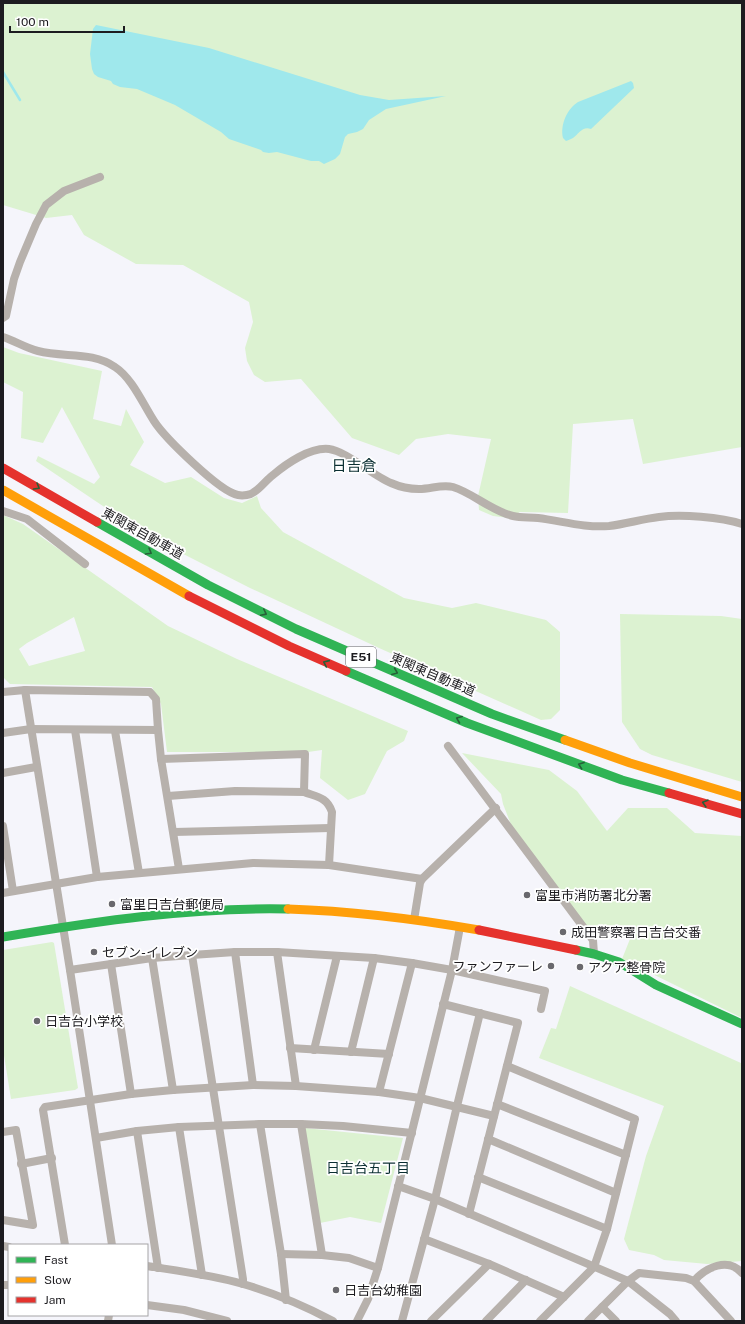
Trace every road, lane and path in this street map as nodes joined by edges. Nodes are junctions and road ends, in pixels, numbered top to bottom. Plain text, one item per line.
1 (100, 177) dead end
2 (3, 318) edge
3 (3, 338) edge
4 (3, 468) edge
5 (3, 490) edge
6 (3, 511) edge
7 (742, 524) edge
8 (85, 564) dead end
9 (25, 690) junction
10 (3, 692) edge
11 (31, 729) junction
12 (75, 730) junction
13 (158, 730) junction
14 (115, 731) junction
15 (3, 733) edge
16 (448, 746) dead end
17 (161, 759) junction
18 (36, 767) junction
19 (3, 773) edge
20 (304, 792) junction
21 (168, 796) junction
22 (742, 797) edge
23 (496, 808) junction
24 (742, 814) edge
25 (3, 826) edge
26 (330, 828) junction
27 (174, 832) junction
28 (329, 865) junction
29 (179, 869) junction
30 (139, 873) junction
31 (97, 877) junction
32 (422, 879) junction
33 (56, 884) junction
34 (13, 891) junction
35 (3, 893) edge
36 (414, 920) junction
37 (63, 927) junction
38 (460, 927) junction
39 (3, 937) edge
40 (235, 952) junction
41 (277, 952) junction
42 (594, 954) junction
43 (192, 955) junction
44 (337, 956) junction
45 (152, 958) junction
46 (374, 958) junction
47 (412, 963) junction
48 (110, 964) junction
49 (70, 970) junction
50 (452, 970) junction
51 (443, 1004) junction
52 (541, 1009) dead end
53 (480, 1013) junction
54 (742, 1024) edge
55 (290, 1048) junction
56 (314, 1050) junction
57 (351, 1052) junction
58 (389, 1054) junction
59 (507, 1066) junction
60 (253, 1085) junction
61 (296, 1086) junction
62 (213, 1087) junction
63 (173, 1090) junction
64 (379, 1092) junction
65 (131, 1094) junction
66 (420, 1098) junction
67 (90, 1100) junction
68 (497, 1104) junction
69 (457, 1106) junction
70 (494, 1116) junction
71 (260, 1124) junction
72 (301, 1124) junction
73 (219, 1126) junction
74 (179, 1127) junction
75 (137, 1131) junction
76 (3, 1132) edge
77 (412, 1133) junction
78 (96, 1138) junction
79 (488, 1139) junction
80 (626, 1156) junction
81 (52, 1158) junction
82 (21, 1164) junction
83 (478, 1177) junction
84 (398, 1186) junction
85 (616, 1193) junction
86 (435, 1199) junction
87 (469, 1214) junction
88 (3, 1220) edge
89 (607, 1229) junction
90 (424, 1239) junction
91 (65, 1244) edge
92 (112, 1244) edge
93 (281, 1254) junction
94 (322, 1255) junction
95 (489, 1264) junction
96 (148, 1266) edge
97 (594, 1267) junction
98 (158, 1268) junction
99 (378, 1268) junction
100 (742, 1273) edge
101 (202, 1275) junction
102 (526, 1280) junction
103 (628, 1281) junction
104 (694, 1281) junction
105 (243, 1284) junction
106 (564, 1297) junction
107 (286, 1300) junction
108 (148, 1305) edge
109 (602, 1307) junction
110 (405, 1320) edge
111 (227, 1321) edge
112 (333, 1321) edge
113 (357, 1321) edge
114 (432, 1321) edge
115 (486, 1321) edge
116 (540, 1321) edge
117 (588, 1321) edge
118 (616, 1321) edge
119 (676, 1321) edge
120 (731, 1321) edge

1 - 2 street
3 - 7 street
4 -> 22 main road, 東関東自動車道 / E51
24 -> 5 main road, E51
6 - 8 street
9 - 10 street
9 - 11 street
9 - 13 street
11 - 12 street
11 - 15 street
11 - 18 street
12 - 14 street
12 - 31 street
13 - 14 street
13 - 17 street
14 - 30 street
16 - 23 street
17 - 20 street
17 - 21 street
18 - 19 street
18 - 33 street
20 - 21 street
20 - 26 street
21 - 27 street
23 - 32 street
23 - 42 street
25 - 34 street
26 - 27 street
26 - 28 street
27 - 29 street
28 - 29 street
28 - 32 street
29 - 30 street
30 - 31 street
31 - 33 street
32 - 36 street
33 - 34 street
33 - 37 street
34 - 35 street
36 - 37 main road
36 - 38 main road
37 - 39 main road
37 - 49 street
38 - 42 main road
38 - 50 street
40 - 41 street
40 - 43 street
40 - 60 street
41 - 44 street
41 - 55 street
42 - 54 main road
43 - 45 street
43 - 62 street
44 - 46 street
44 - 56 street
45 - 48 street
45 - 63 street
46 - 47 street
46 - 57 street
47 - 50 street
47 - 58 street
48 - 49 street
48 - 65 street
49 - 67 street
50 - 51 street
50 - 52 street
51 - 53 street
51 - 66 street
53 - 59 street
53 - 69 street
55 - 56 street
55 - 61 street
56 - 57 street
57 - 58 street
58 - 64 street
59 - 68 street
59 - 80 street
60 - 61 street
60 - 62 street
61 - 64 street
62 - 63 street
62 - 73 street
63 - 65 street
64 - 66 street
65 - 67 street
66 - 69 street
66 - 77 street
67 - 78 street
67 - 81 street
68 - 70 street
68 - 80 street
69 - 70 street
69 - 86 street
70 - 79 street
71 - 72 street
71 - 73 street
71 - 93 street
72 - 77 street
72 - 94 street
73 - 74 street
73 - 105 street
74 - 75 street
74 - 101 street
75 - 78 street
75 - 98 street
76 - 82 street
77 - 84 street
78 - 92 street
79 - 83 street
79 - 85 street
80 - 85 street
81 - 82 street
81 - 91 street
82 - 88 street
83 - 87 street
83 - 89 street
84 - 86 street
84 - 99 street
85 - 89 street
86 - 87 street
86 - 90 street
87 - 97 street
89 - 97 street
90 - 95 street
90 - 110 street
93 - 94 street
93 - 107 street
94 - 99 street
95 - 102 street
95 - 114 street
96 - 98 street
97 - 103 street
97 - 106 street
98 - 101 street
99 - 113 street
100 - 104 street
101 - 105 street
102 - 106 street
102 - 115 street
103 - 104 street
103 - 109 street
103 - 119 street
104 - 120 street
105 - 107 street
106 - 116 street
107 - 112 street
108 - 111 street
109 - 117 street
109 - 118 street

